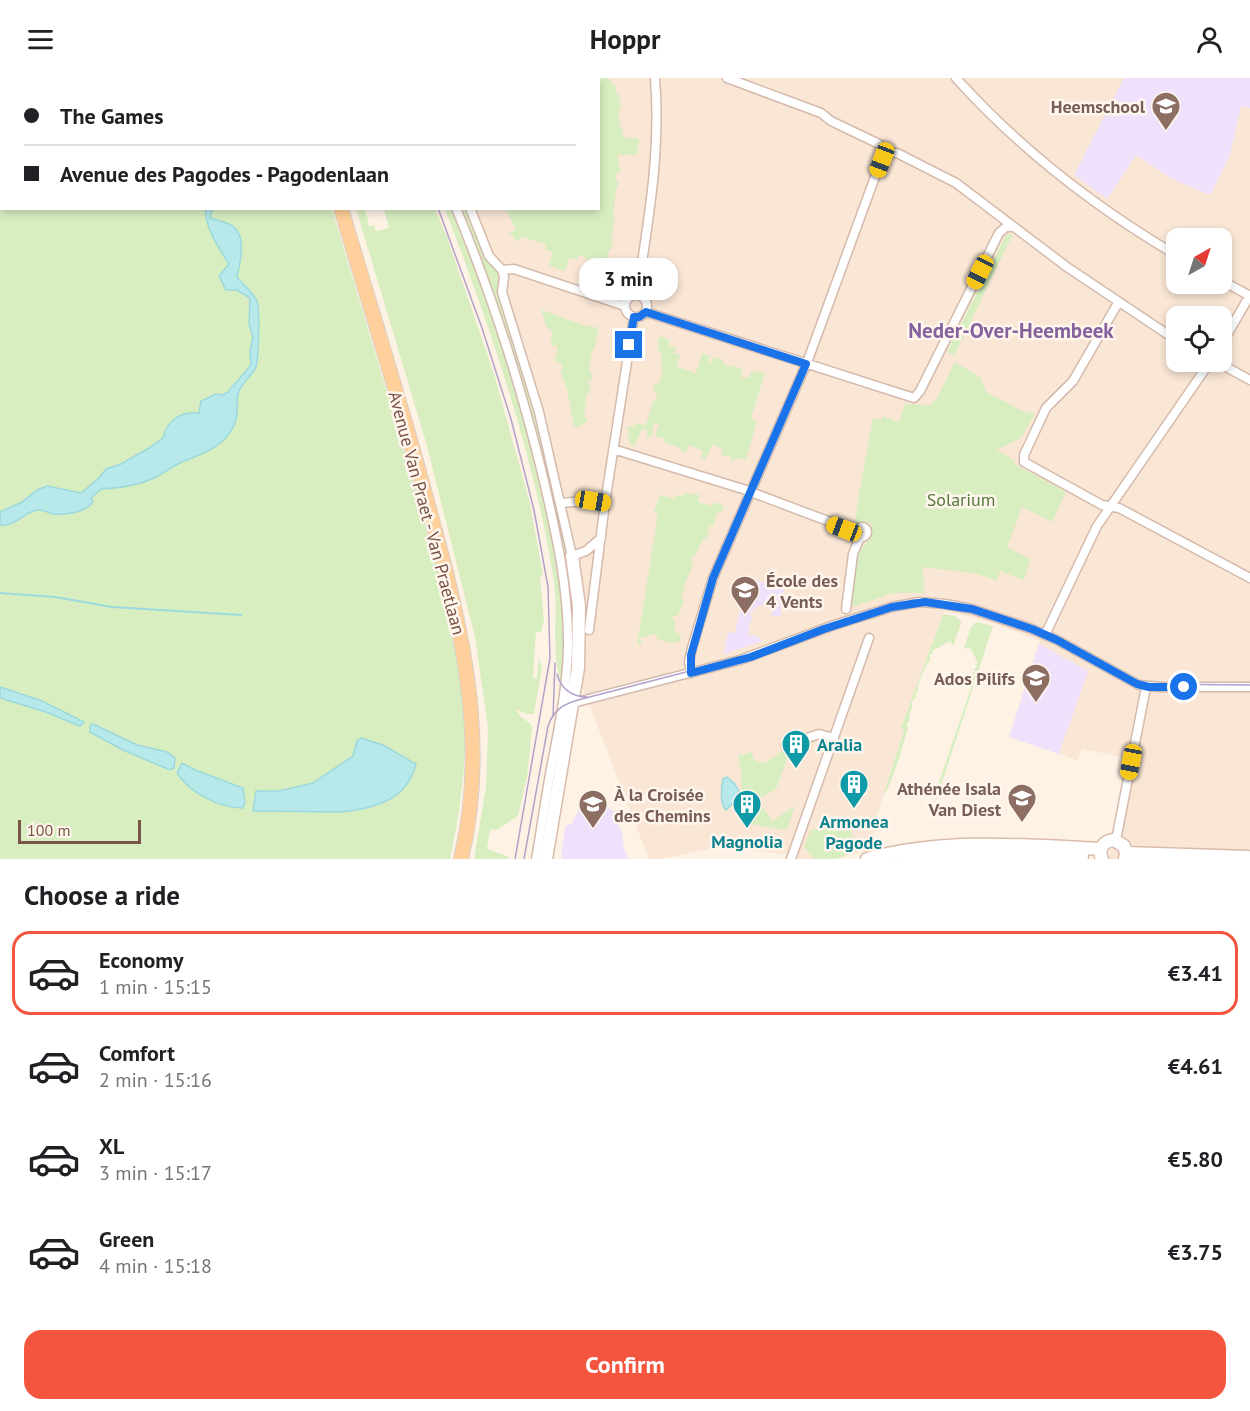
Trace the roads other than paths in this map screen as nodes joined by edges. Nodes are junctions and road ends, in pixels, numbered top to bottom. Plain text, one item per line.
1 (655, 78) edge
2 (727, 78) edge
3 (956, 78) edge
4 (882, 160) junction
5 (342, 210) edge
6 (457, 210) edge
7 (471, 210) edge
8 (1013, 227) junction
9 (1166, 249) edge
10 (502, 270) junction
11 (1232, 286) edge
12 (637, 295) junction
13 (1250, 295) edge
14 (1118, 303) junction
15 (625, 306) junction
16 (646, 312) junction
17 (634, 317) junction
18 (1232, 326) edge
19 (1166, 334) edge
20 (806, 364) junction
21 (1232, 371) edge
22 (1203, 372) edge
23 (1250, 380) edge
24 (613, 449) junction
25 (750, 492) junction
26 (561, 503) junction
27 (605, 503) junction
28 (1110, 506) junction
29 (601, 538) junction
30 (572, 556) junction
31 (1250, 578) edge
32 (846, 609) dead end
33 (590, 630) dead end
34 (1045, 635) junction
35 (869, 638) dead end
36 (691, 673) junction
37 (1146, 687) junction
38 (1250, 687) edge
39 (573, 703) junction
40 (834, 738) junction
41 (786, 745) dead end
42 (1116, 840) junction
43 (1101, 855) edge
44 (1126, 856) edge
45 (1249, 856) edge
46 (461, 859) edge
47 (536, 859) edge
48 (546, 859) edge
49 (791, 859) edge
50 (867, 859) edge
51 (903, 859) edge

1 - 12 street
2 - 4 street
3 - 9 street
4 - 8 street
4 - 20 street
5 - 46 main road, Avenue Van Praet - Van Praetlaan
6 - 47 street
7 - 10 street
8 - 14 street
8 - 20 street
10 - 15 street
10 - 26 street
11 - 13 street
12 - 15 street
12 - 16 street
13 - 18 street
14 - 19 street
14 - 28 street
15 - 17 street
16 - 17 street
16 - 20 street
17 - 24 street
20 - 25 street
21 - 23 street
22 - 28 street
24 - 25 street
24 - 27 street
25 - 32 street
25 - 36 street
26 - 27 street
26 - 30 street
27 - 29 street
28 - 31 street
28 - 34 street
29 - 30 street
29 - 33 street
30 - 39 street
34 - 36 street
34 - 37 street
35 - 40 street
36 - 39 street
37 - 38 street
37 - 42 street
39 - 48 street
40 - 41 street
40 - 49 street
42 - 43 street
42 - 44 street
43 - 50 street
43 - 51 street
44 - 45 street

